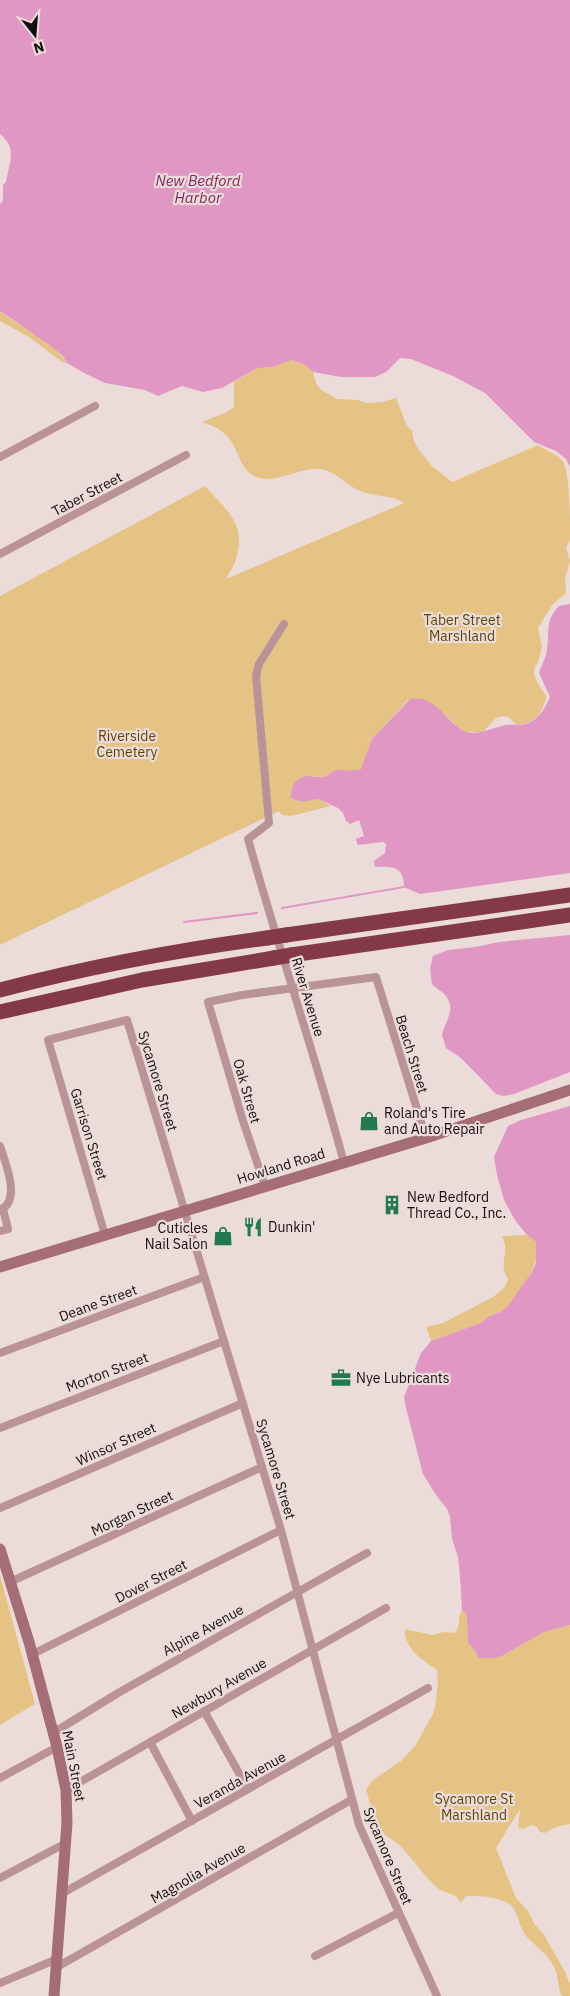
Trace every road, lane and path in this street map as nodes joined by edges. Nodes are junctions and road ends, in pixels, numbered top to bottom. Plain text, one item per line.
1 (95, 406) dead end
2 (186, 455) dead end
3 (0, 457) edge
4 (0, 554) edge
5 (284, 624) dead end
6 (570, 895) edge
7 (570, 915) edge
8 (292, 989) junction
9 (0, 990) edge
10 (0, 1012) edge
11 (48, 1040) joint
12 (570, 1090) edge
13 (426, 1138) junction
14 (0, 1146) edge
15 (344, 1163) junction
16 (265, 1186) junction
17 (2, 1210) edge
18 (184, 1211) junction
19 (0, 1231) edge
20 (105, 1235) junction
21 (0, 1267) edge
22 (204, 1277) junction
23 (224, 1341) junction
24 (0, 1353) edge
25 (243, 1404) junction
26 (0, 1428) edge
27 (262, 1467) junction
28 (0, 1508) edge
29 (281, 1530) junction
30 (0, 1549) edge
31 (367, 1553) dead end
32 (3, 1565) edge
33 (12, 1581) junction
34 (298, 1591) junction
35 (386, 1608) dead end
36 (314, 1649) junction
37 (33, 1654) junction
38 (428, 1688) dead end
39 (204, 1711) junction
40 (53, 1733) junction
41 (336, 1740) junction
42 (150, 1742) junction
43 (57, 1747) junction
44 (0, 1778) edge
45 (248, 1789) junction
46 (66, 1790) junction
47 (351, 1800) junction
48 (192, 1821) junction
49 (66, 1843) junction
50 (0, 1878) edge
51 (63, 1893) junction
52 (398, 1913) junction
53 (316, 1956) dead end
54 (57, 1963) junction
55 (0, 1983) edge
56 (54, 1996) edge
57 (437, 1996) edge

1 - 3 street
2 - 4 street, Taber Street
5 - 8 street, River Avenue
6 - 9 highway, bridge
7 - 10 highway, bridge
8 - 13 street, Beach Street
8 - 15 street, River Avenue
8 - 16 street, Oak Street
11 - 18 street, Sycamore Street
11 - 20 street, Garrison Street
12 - 13 main road, Howland Road
13 - 15 main road, Howland Road
14 - 17 street
15 - 16 main road, Howland Road
16 - 18 main road, Howland Road
17 - 19 street
18 - 20 main road, Howland Road
18 - 22 street, Sycamore Street
20 - 21 main road, Howland Road
22 - 23 street, Sycamore Street
22 - 24 street, Deane Street
23 - 25 street, Sycamore Street
23 - 26 street, Morton Street
25 - 27 street, Sycamore Street
25 - 28 street, Winsor Street
27 - 29 street, Sycamore Street
27 - 33 street, Morgan Street
29 - 34 street, Sycamore Street
29 - 37 street, Dover Street
30 - 32 main road, Main Street
31 - 34 street, Alpine Avenue
32 - 33 main road, Main Street
33 - 37 main road, Main Street
34 - 36 street, Sycamore Street
34 - 40 street, Alpine Avenue
35 - 36 street, Newbury Avenue
36 - 39 street, Newbury Avenue
36 - 41 street, Sycamore Street
37 - 40 main road, Main Street
38 - 41 street, Veranda Avenue
39 - 42 street, Newbury Avenue
39 - 45 street
40 - 43 main road, Main Street
41 - 45 street, Veranda Avenue
41 - 47 street, Sycamore Street
42 - 46 street, Newbury Avenue
42 - 48 street
43 - 44 street
43 - 46 main road, Main Street
45 - 48 street, Veranda Avenue
46 - 49 main road, Main Street
47 - 52 street, Sycamore Street
47 - 54 street, Magnolia Avenue
48 - 51 street, Veranda Avenue
49 - 50 street
49 - 51 main road, Main Street
51 - 54 main road, Main Street
52 - 53 street
52 - 57 street, Sycamore Street
54 - 55 street, Magnolia Avenue
54 - 56 main road, Main Street

